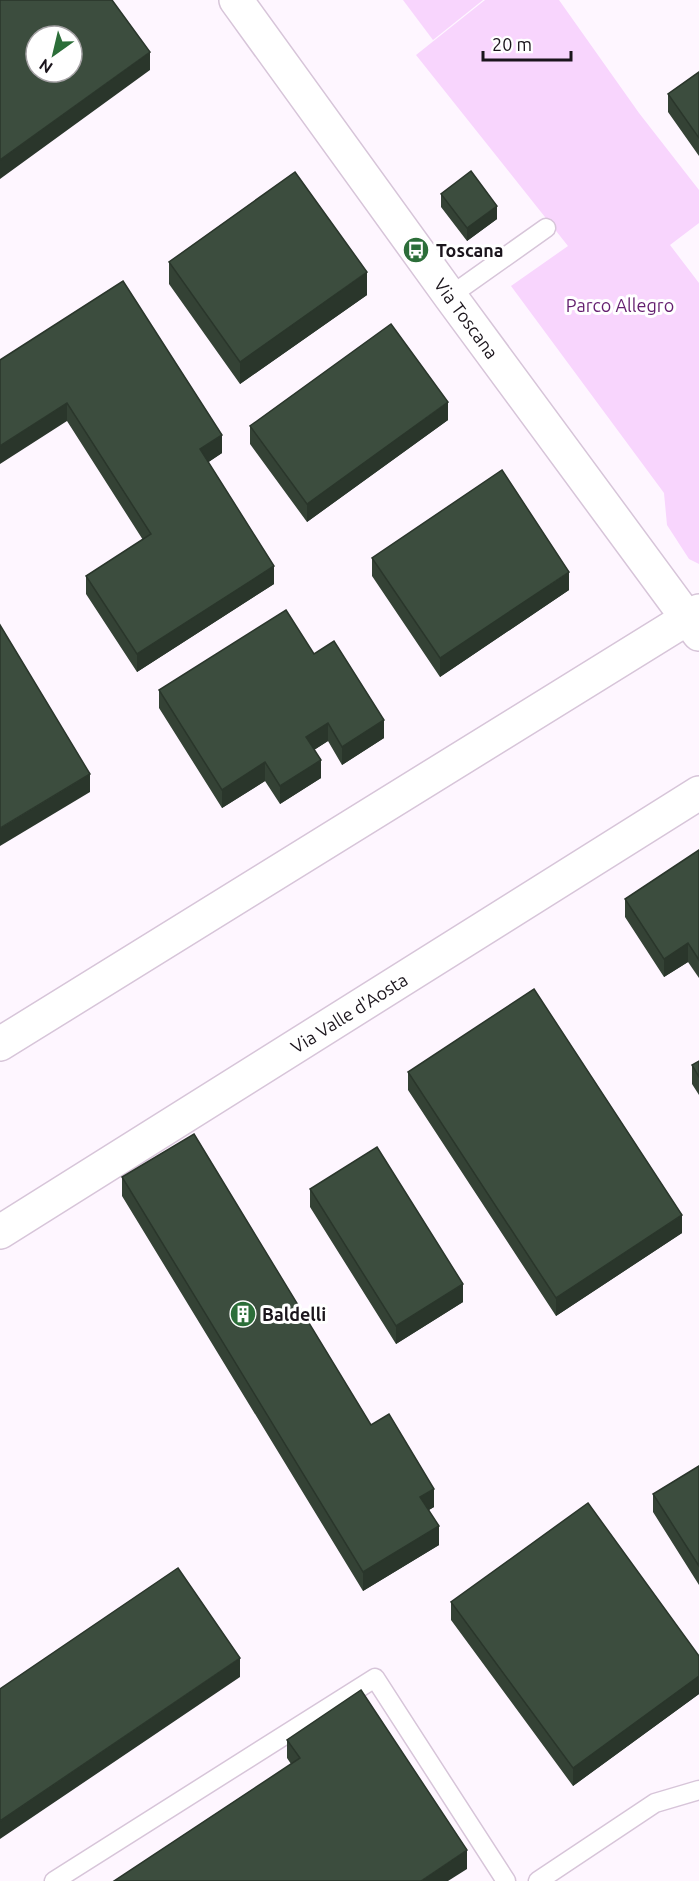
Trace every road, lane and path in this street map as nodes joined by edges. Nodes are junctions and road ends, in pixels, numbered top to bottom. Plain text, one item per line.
1 (236, 0) edge
2 (546, 228) dead end
3 (450, 296) junction
4 (695, 621) edge
5 (699, 793) edge
6 (0, 1044) edge
7 (0, 1232) edge
8 (699, 1790) edge
9 (54, 1881) edge
10 (506, 1881) edge
11 (538, 1881) edge

1 - 3 street, Via Toscana
2 - 3 lane
3 - 4 street, Via Toscana
4 - 6 street
5 - 7 street, Via Valle d'Aosta
8 - 11 lane
9 - 10 lane

